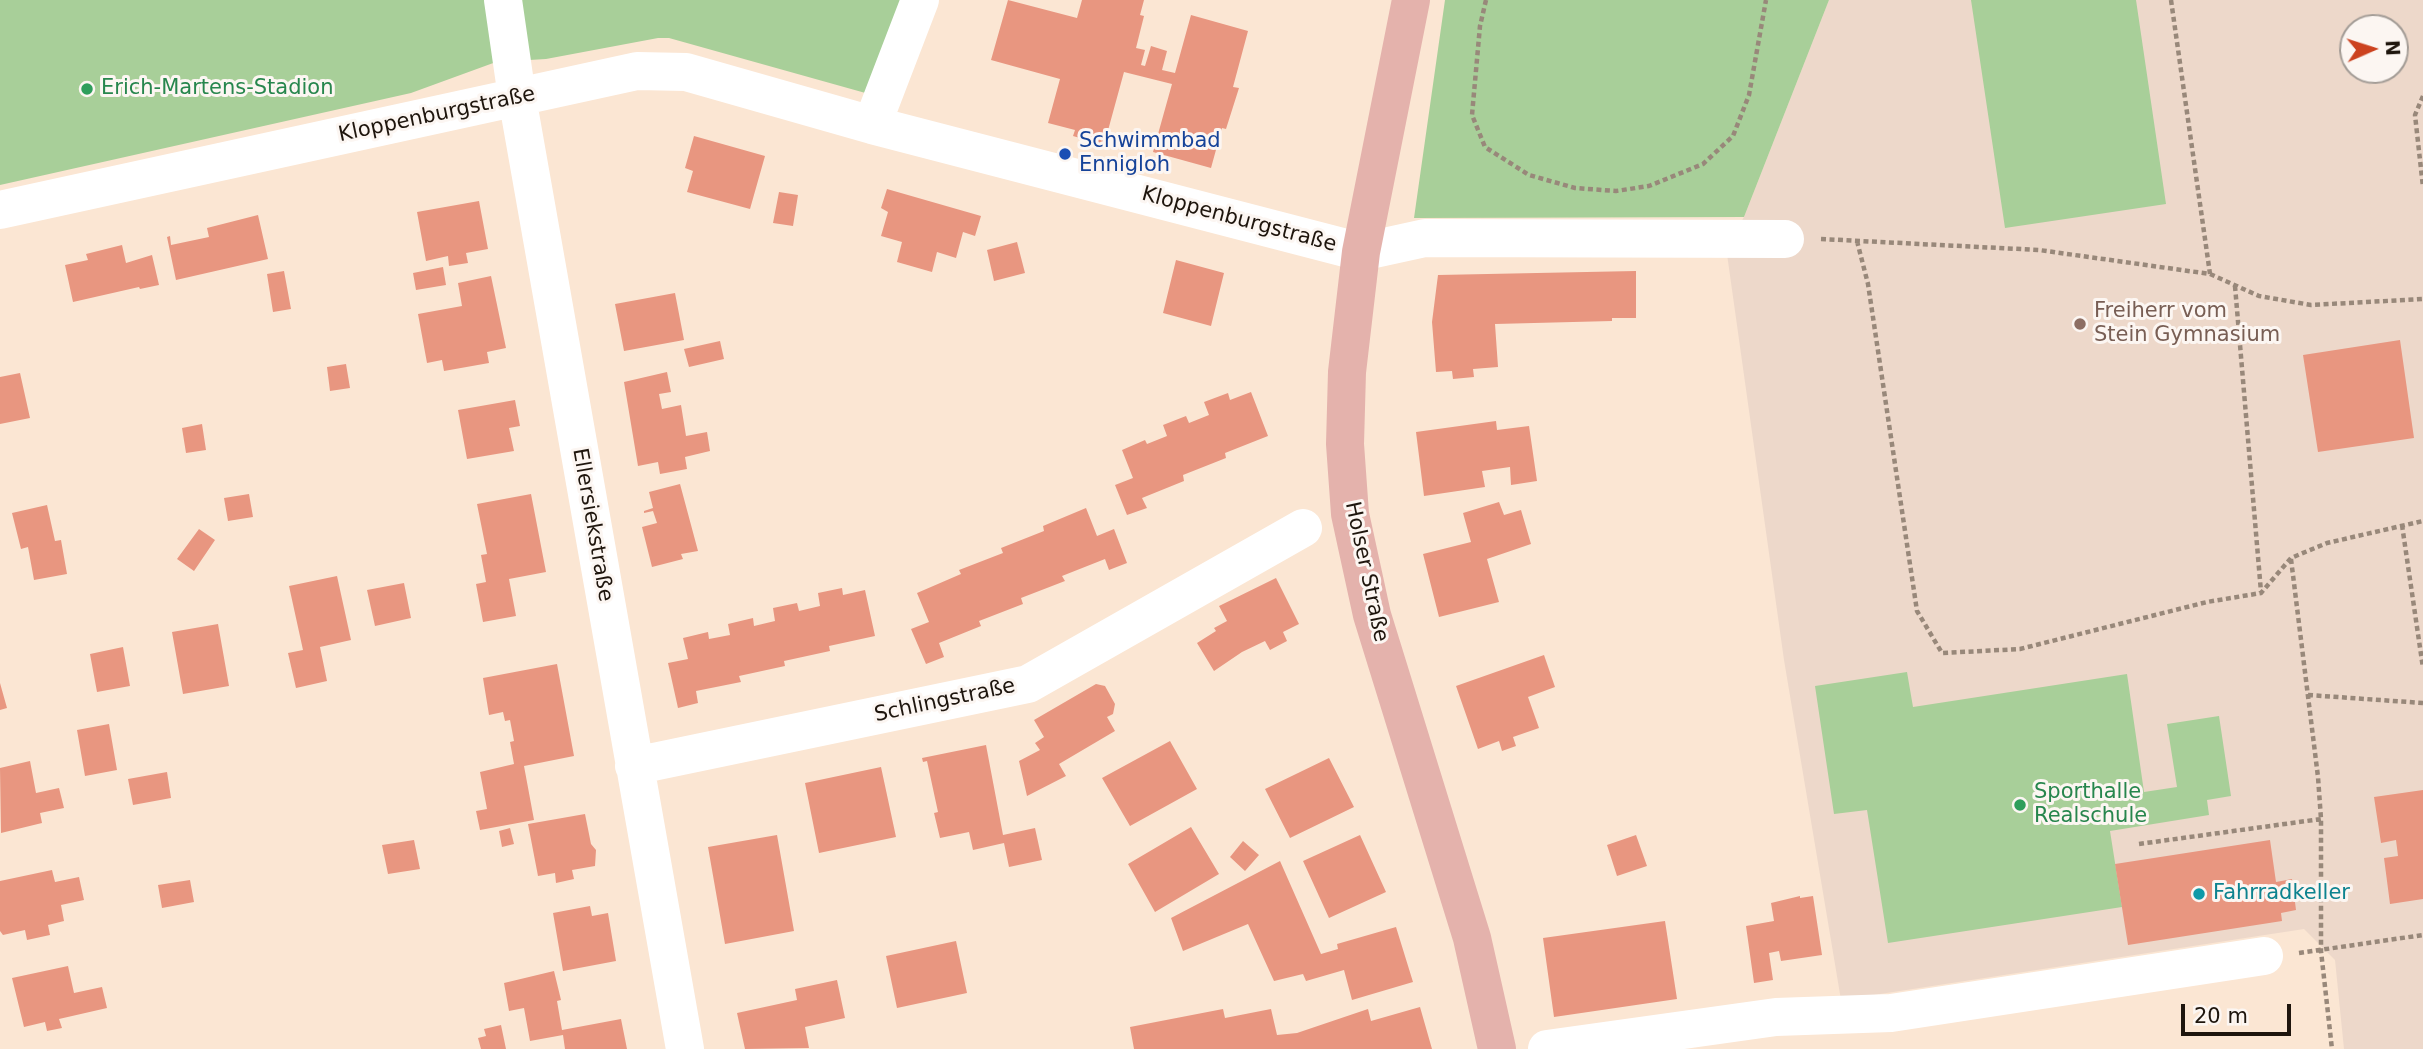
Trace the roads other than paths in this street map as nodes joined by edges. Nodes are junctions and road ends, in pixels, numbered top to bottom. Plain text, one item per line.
1 (503, 0) edge
2 (919, 0) edge
3 (1411, 0) edge
4 (517, 97) junction
5 (872, 125) junction
6 (0, 210) edge
7 (1785, 239) dead end
8 (1361, 252) junction
9 (1303, 528) dead end
10 (634, 766) junction
11 (2264, 956) dead end
12 (1773, 1033) edge
13 (685, 1049) edge
14 (1497, 1049) edge
15 (1547, 1049) edge

1 - 4 street, Ellersiekstraße
2 - 5 street
3 - 8 main road, Holser Straße
4 - 5 street, Kloppenburgstraße
4 - 6 street, Kloppenburgstraße
4 - 10 street, Ellersiekstraße
5 - 8 street, Kloppenburgstraße
7 - 8 street
8 - 14 main road, Holser Straße
9 - 10 street, Schlingstraße
10 - 13 street, Ellersiekstraße
11 - 12 street
12 - 15 street

